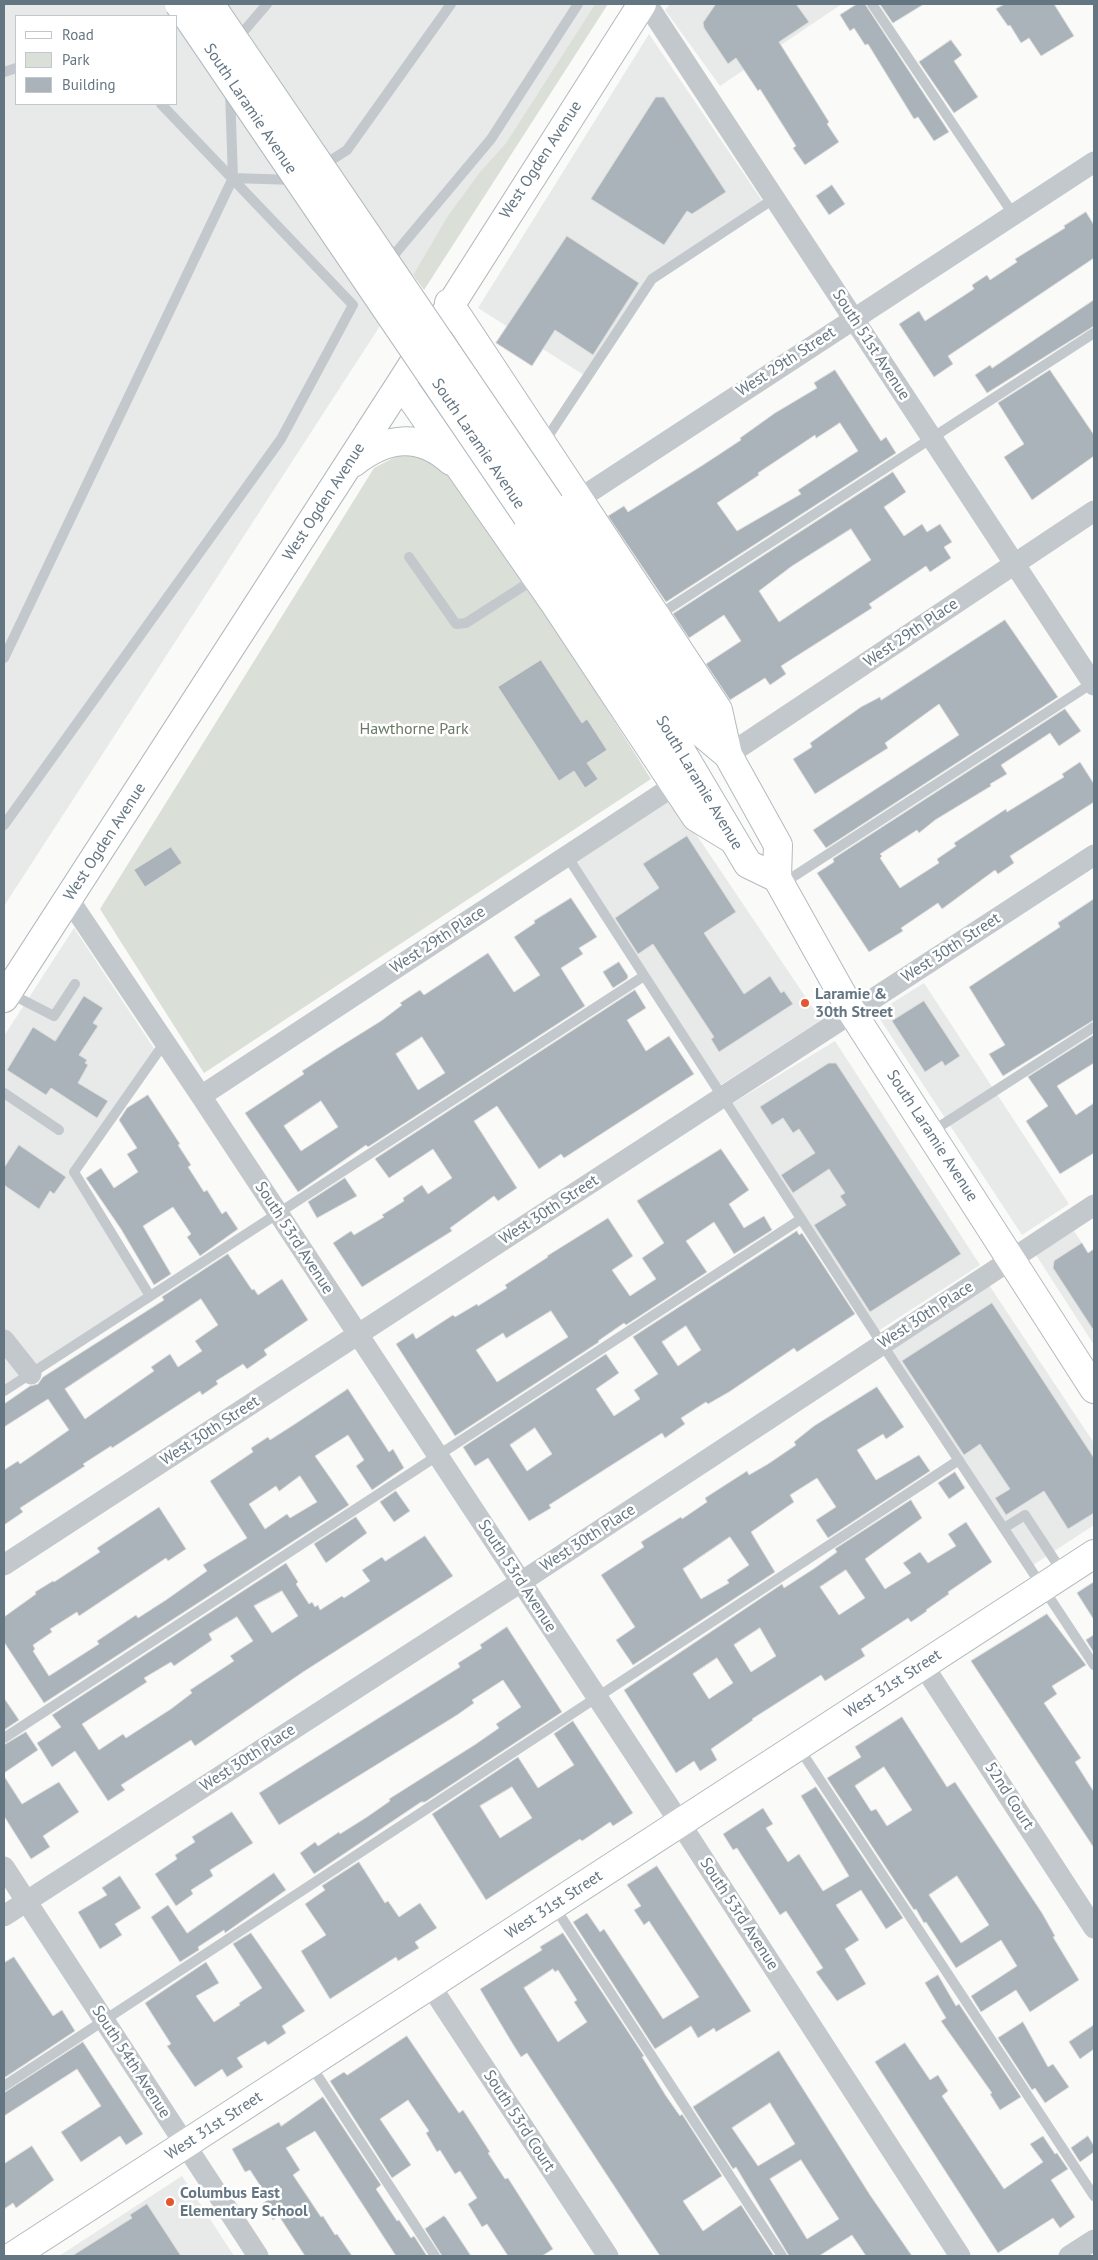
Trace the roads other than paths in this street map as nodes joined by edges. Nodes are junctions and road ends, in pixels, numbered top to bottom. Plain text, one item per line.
1 (179, 4) edge
2 (210, 4) edge
3 (267, 4) edge
4 (451, 4) edge
5 (578, 4) edge
6 (642, 4) edge
7 (647, 4) edge
8 (872, 4) edge
9 (162, 105) edge
10 (1094, 162) edge
11 (233, 178) junction
12 (775, 198) junction
13 (1013, 214) junction
14 (450, 303) junction
15 (353, 305) junction
16 (854, 318) junction
17 (1094, 333) edge
18 (401, 383) junction
19 (932, 438) junction
20 (543, 444) junction
21 (346, 468) junction
22 (461, 469) junction
23 (579, 499) junction
24 (539, 510) junction
25 (1094, 511) edge
26 (409, 557) dead end
27 (1015, 564) junction
28 (537, 578) junction
29 (656, 616) junction
30 (4, 658) edge
31 (1094, 684) edge
32 (728, 755) junction
33 (675, 785) junction
34 (4, 825) edge
35 (732, 839) junction
36 (1094, 854) edge
37 (566, 856) junction
38 (779, 881) junction
39 (68, 898) junction
40 (644, 976) junction
41 (75, 984) dead end
42 (6, 995) edge
43 (852, 1012) junction
44 (1094, 1027) edge
45 (165, 1042) junction
46 (4, 1093) edge
47 (201, 1096) junction
48 (722, 1097) junction
49 (59, 1130) dead end
50 (930, 1133) junction
51 (1094, 1205) edge
52 (278, 1213) junction
53 (802, 1219) junction
54 (1011, 1259) junction
55 (150, 1296) junction
56 (358, 1336) junction
57 (4, 1340) edge
58 (882, 1344) junction
59 (30, 1374) junction
60 (1092, 1381) edge
61 (4, 1391) edge
62 (437, 1455) junction
63 (959, 1460) junction
64 (1004, 1528) junction
65 (1094, 1554) edge
66 (4, 1565) edge
67 (1053, 1581) junction
68 (521, 1582) junction
69 (924, 1665) junction
70 (1094, 1665) edge
71 (597, 1697) junction
72 (4, 1738) edge
73 (798, 1746) junction
74 (680, 1824) junction
75 (4, 1867) edge
76 (26, 1902) junction
77 (553, 1906) junction
78 (4, 1916) edge
79 (1094, 1928) edge
80 (430, 1985) junction
81 (104, 2020) junction
82 (310, 2064) junction
83 (4, 2086) edge
84 (186, 2145) junction
85 (1094, 2196) edge
86 (1094, 2240) edge
87 (13, 2256) edge
88 (258, 2256) edge
89 (435, 2256) edge
90 (608, 2256) edge
91 (782, 2256) edge
92 (960, 2256) edge
93 (1069, 2256) edge

1 - 24 main road, South Laramie Avenue, bridge
2 - 24 main road, South Laramie Avenue, bridge
3 - 11 lane
4 - 11 lane
5 - 15 lane
6 - 14 main road, West Ogden Avenue
7 - 12 street, South 51st Avenue
8 - 13 lane
9 - 11 lane
10 - 13 street, West 29th Street
11 - 15 lane
11 - 30 lane
12 - 16 street, South 51st Avenue
12 - 20 lane
13 - 16 street, West 29th Street
14 - 18 main road, West Ogden Avenue
14 - 20 main road
15 - 34 lane
16 - 19 street, South 51st Avenue
16 - 23 street, West 29th Street
17 - 19 lane
18 - 21 main road, West Ogden Avenue
18 - 22 main road
19 - 27 street, South 51st Avenue
19 - 29 lane
20 - 23 main road
21 - 22 main road
21 - 39 main road, West Ogden Avenue
22 - 28 main road
23 - 29 main road
24 - 32 main road, South Laramie Avenue
24 - 35 main road, South Laramie Avenue
25 - 27 street, West 29th Place
26 - 28 lane
27 - 31 street, South 51st Avenue
27 - 32 street, West 29th Place
28 - 33 main road
29 - 32 main road
31 - 38 lane
32 - 38 main road, South Laramie Avenue
33 - 35 main road
33 - 37 street, West 29th Place
35 - 38 main road, South Laramie Avenue
36 - 43 street, West 30th Street
37 - 40 lane
37 - 47 street, West 29th Place
38 - 43 main road, South Laramie Avenue
39 - 42 main road, West Ogden Avenue
39 - 45 street, South 53rd Avenue
40 - 48 lane
40 - 52 lane
41 - 42 lane
43 - 48 street, West 30th Street
43 - 50 main road, South Laramie Avenue
44 - 50 lane
45 - 47 street, South 53rd Avenue
45 - 55 lane
46 - 49 lane
47 - 52 street, South 53rd Avenue
48 - 53 lane
48 - 56 street, West 30th Street
50 - 54 main road, South Laramie Avenue
51 - 54 street, West 30th Place
52 - 55 lane
52 - 56 street, South 53rd Avenue
53 - 58 lane
53 - 62 lane
54 - 58 street, West 30th Place
54 - 60 main road, South Laramie Avenue
55 - 59 lane
56 - 62 street, South 53rd Avenue
56 - 66 street, West 30th Street
57 - 59 street
58 - 63 lane
58 - 68 street, West 30th Place
59 - 61 lane
62 - 68 street, South 53rd Avenue
62 - 72 lane
63 - 64 lane
63 - 71 lane
64 - 67 lane
64 - 67 lane
65 - 67 main road, West 31st Street
67 - 69 main road, West 31st Street
67 - 70 lane
68 - 71 street, South 53rd Avenue
68 - 76 street, West 30th Place
69 - 73 main road, West 31st Street
69 - 79 street, 52nd Court
71 - 74 street, South 53rd Avenue
71 - 81 lane
73 - 74 main road, West 31st Street
73 - 85 lane
74 - 77 main road, West 31st Street
74 - 92 street, South 53rd Avenue
75 - 76 street, South 54th Avenue
76 - 78 street, West 30th Place
76 - 81 street, South 54th Avenue
77 - 80 main road, West 31st Street
77 - 91 lane
80 - 82 main road, West 31st Street
80 - 90 street, South 53rd Court
81 - 83 lane
81 - 84 street, South 54th Avenue
82 - 84 main road, West 31st Street
82 - 89 lane
84 - 87 main road, West 31st Street
84 - 88 street, South 54th Avenue
86 - 93 street

